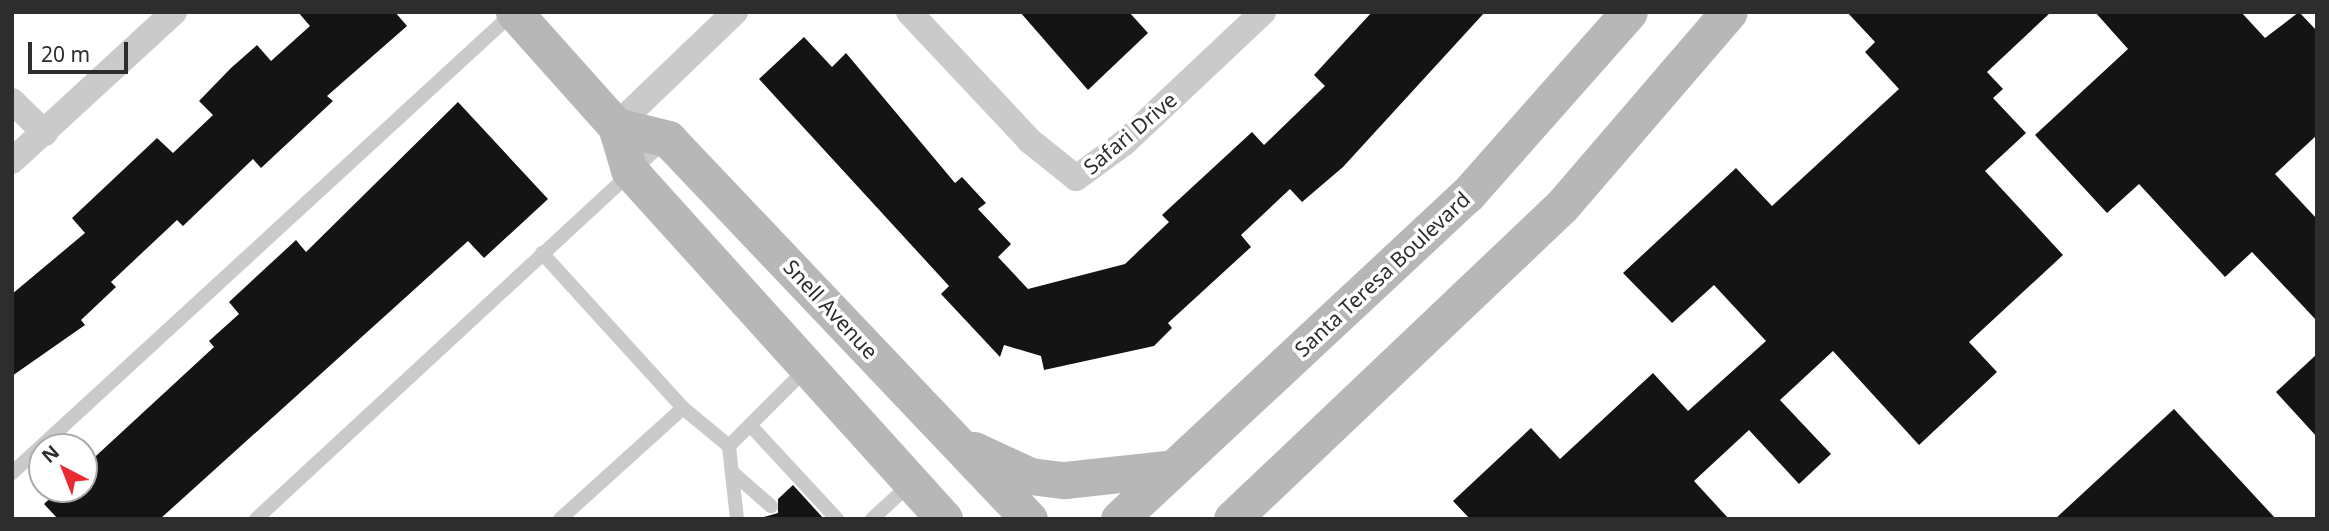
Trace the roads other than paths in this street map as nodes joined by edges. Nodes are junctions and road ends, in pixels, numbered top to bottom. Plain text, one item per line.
1 (174, 12) edge
2 (514, 12) edge
3 (735, 12) edge
4 (909, 12) edge
5 (1264, 12) edge
6 (1629, 12) edge
7 (1729, 12) edge
8 (12, 101) edge
9 (617, 125) junction
10 (45, 133) junction
11 (668, 139) junction
12 (12, 161) edge
13 (629, 170) junction
14 (542, 253) junction
15 (806, 369) junction
16 (683, 408) junction
17 (750, 425) junction
18 (952, 438) junction
19 (729, 446) junction
20 (1173, 468) junction
21 (732, 472) junction
22 (12, 473) edge
23 (771, 506) dead end
24 (932, 507) edge
25 (1235, 517) edge
26 (256, 519) edge
27 (560, 519) edge
28 (737, 519) edge
29 (837, 519) edge
30 (872, 519) edge
31 (1029, 519) edge
32 (1119, 519) edge

1 - 10 street
2 - 9 main road
2 - 22 lane
3 - 9 street
4 - 5 street, Safari Drive
6 - 20 main road, Santa Teresa Boulevard
7 - 25 main road
8 - 10 street
9 - 11 main road
9 - 13 main road
10 - 12 street
11 - 13 lane
11 - 18 main road, Snell Avenue
13 - 14 lane
13 - 15 main road
14 - 16 lane
14 - 26 lane
15 - 17 lane
15 - 24 main road
16 - 19 lane
16 - 27 lane
17 - 19 lane
17 - 29 lane
18 - 20 main road
18 - 31 main road, Snell Avenue
19 - 21 lane
20 - 32 main road, Santa Teresa Boulevard
21 - 23 lane
21 - 28 lane
24 - 30 lane

